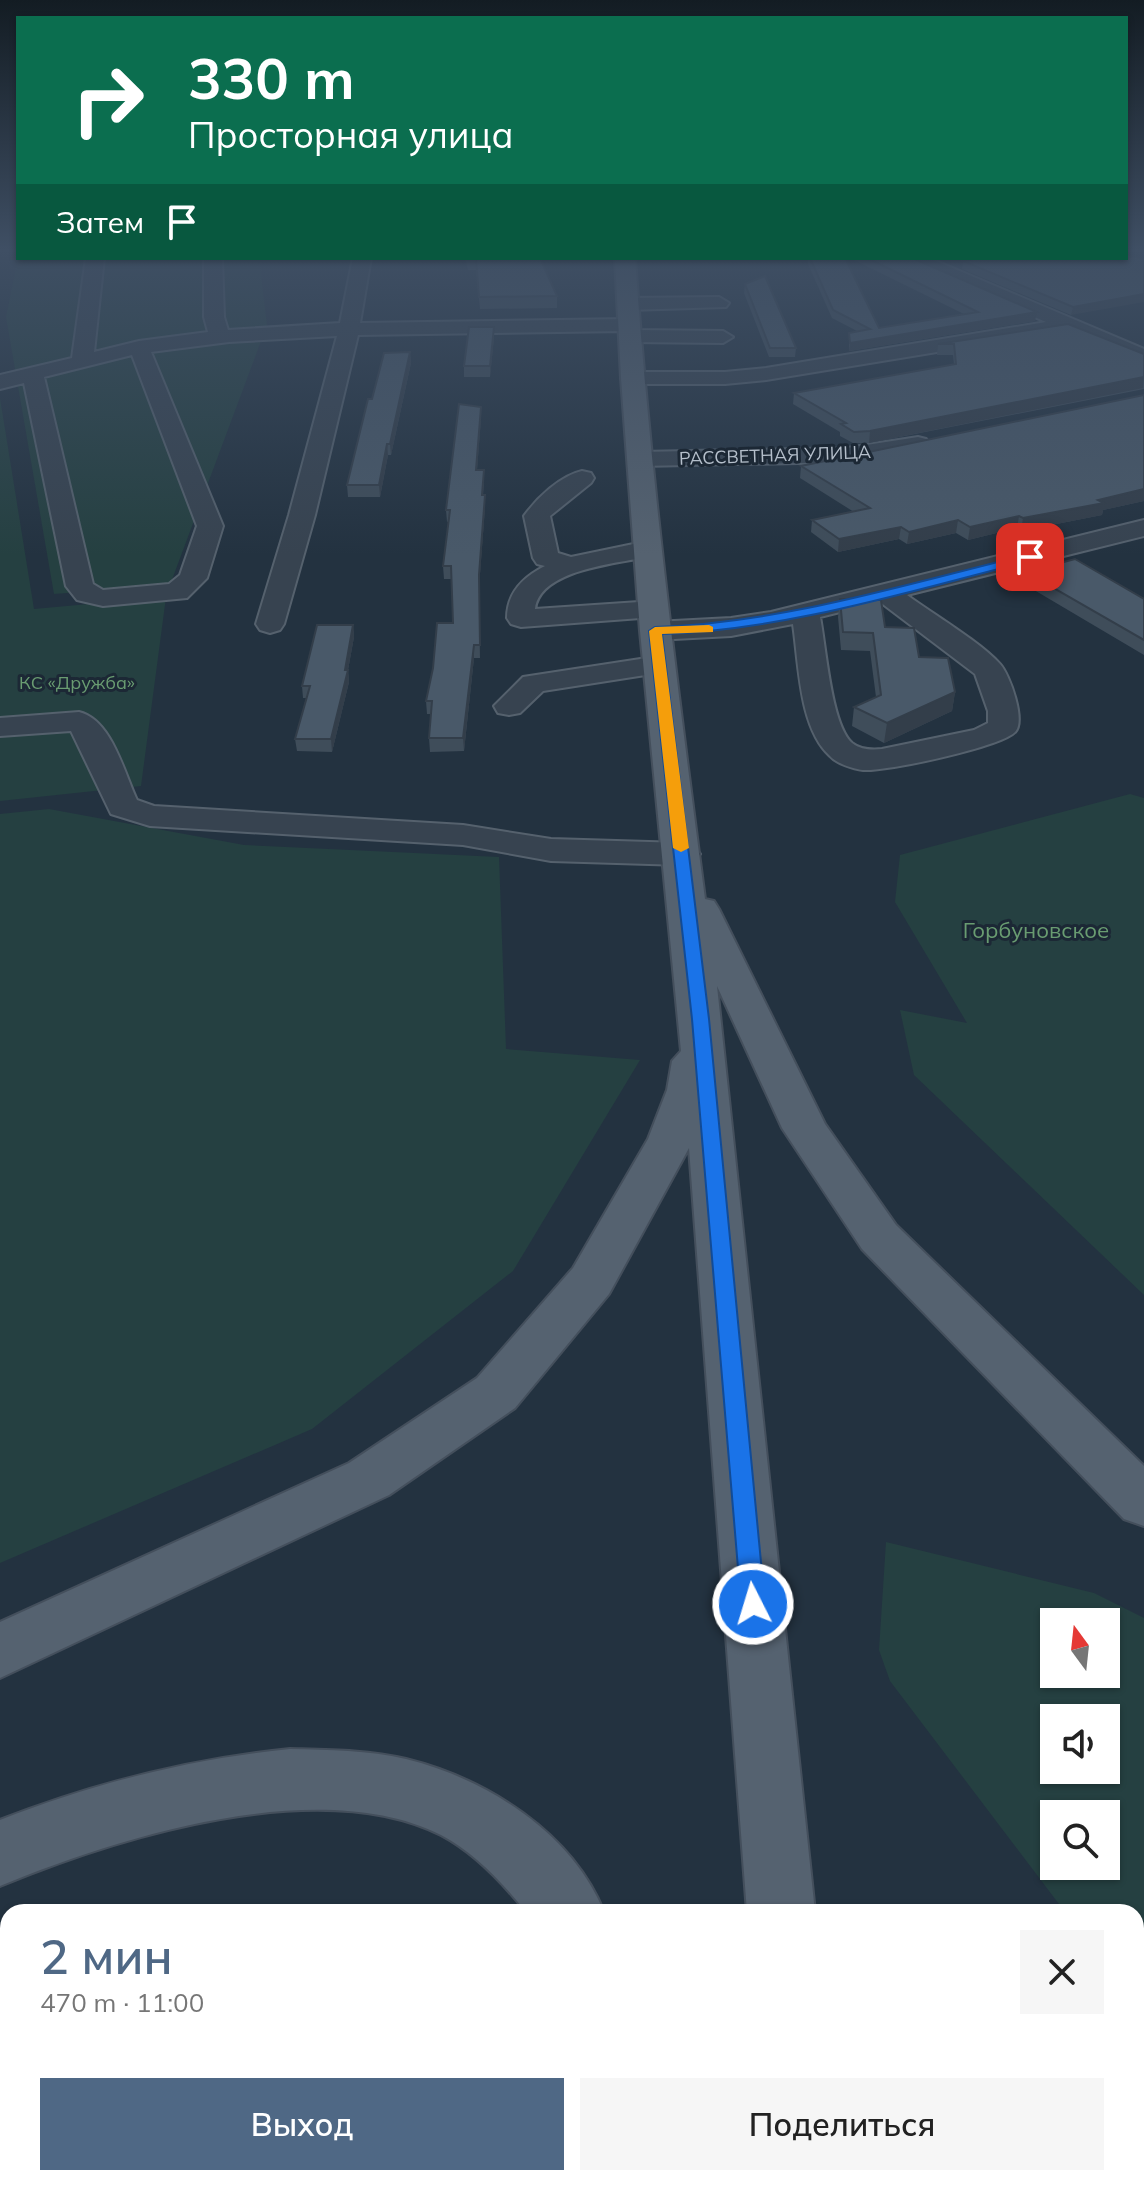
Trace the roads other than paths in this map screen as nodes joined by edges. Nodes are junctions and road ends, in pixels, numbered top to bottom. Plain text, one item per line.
1 (83, 351) edge
2 (123, 351) edge
3 (141, 351) edge
4 (343, 351) edge
5 (631, 351) edge
6 (907, 351) edge
7 (82, 361) junction
8 (33, 376) junction
9 (632, 378) junction
10 (0, 382) edge
11 (940, 440) edge
12 (640, 467) junction
13 (543, 478) dead end
14 (582, 478) junction
15 (1144, 528) edge
16 (648, 549) junction
17 (581, 563) junction
18 (886, 593) junction
19 (805, 612) junction
20 (585, 614) junction
21 (654, 620) junction
22 (270, 624) dead end
23 (660, 665) junction
24 (509, 706) dead end
25 (0, 727) edge
26 (683, 866) junction
27 (700, 1019) junction
28 (1144, 1502) edge
29 (0, 1651) edge
30 (0, 1853) edge
31 (563, 1904) edge
32 (780, 1904) edge

1 - 7 street
2 - 7 street
3 - 8 street
4 - 22 street
5 - 9 main road
6 - 9 street
7 - 8 street
8 - 10 street
9 - 12 main road
11 - 12 street, РАССВЕТНАЯ УЛИЦА
12 - 14 street, РАССВЕТНАЯ УЛИЦА
12 - 16 main road
13 - 14 street, РАССВЕТНАЯ УЛИЦА
14 - 17 street
15 - 18 street
16 - 17 street
16 - 21 main road
17 - 20 street
17 - 20 street
18 - 19 street
18 - 19 street
19 - 21 street
20 - 21 street
21 - 23 main road
23 - 24 street
23 - 26 main road
25 - 26 street
26 - 27 main road
26 - 28 main road
27 - 29 main road
27 - 32 main road
30 - 31 main road

